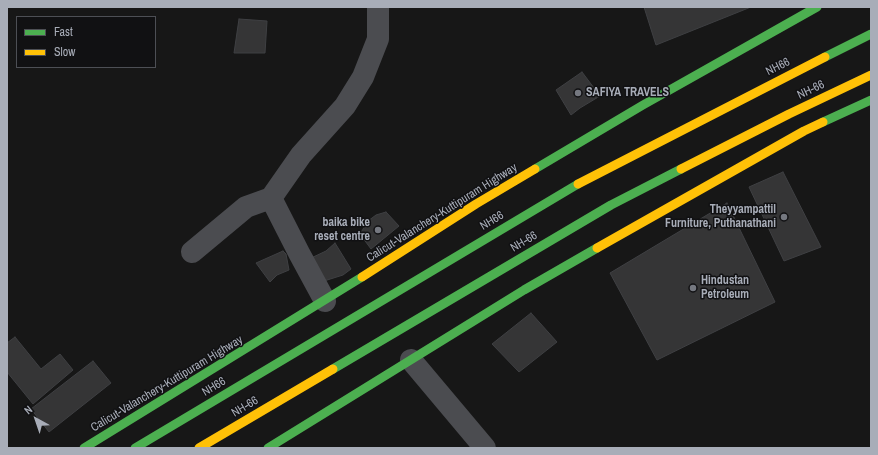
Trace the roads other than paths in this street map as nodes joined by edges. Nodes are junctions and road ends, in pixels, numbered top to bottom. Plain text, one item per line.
1 (378, 7) edge
2 (817, 7) edge
3 (871, 34) edge
4 (871, 75) edge
5 (871, 100) edge
6 (271, 198) junction
7 (192, 252) dead end
8 (325, 301) junction
9 (411, 360) junction
10 (84, 448) edge
11 (135, 448) edge
12 (199, 448) edge
13 (268, 448) edge
14 (485, 448) edge

1 - 6 street
2 - 8 main road, Calicut-Valanchery-Kuttipuram Highway / NH66
3 - 11 main road, NH66 / NH66
4 - 12 main road, NH-66
5 - 9 main road
6 - 7 street
6 - 8 street
8 - 10 main road, Calicut-Valanchery-Kuttipuram Highway / NH66
9 - 13 main road
9 - 14 street

